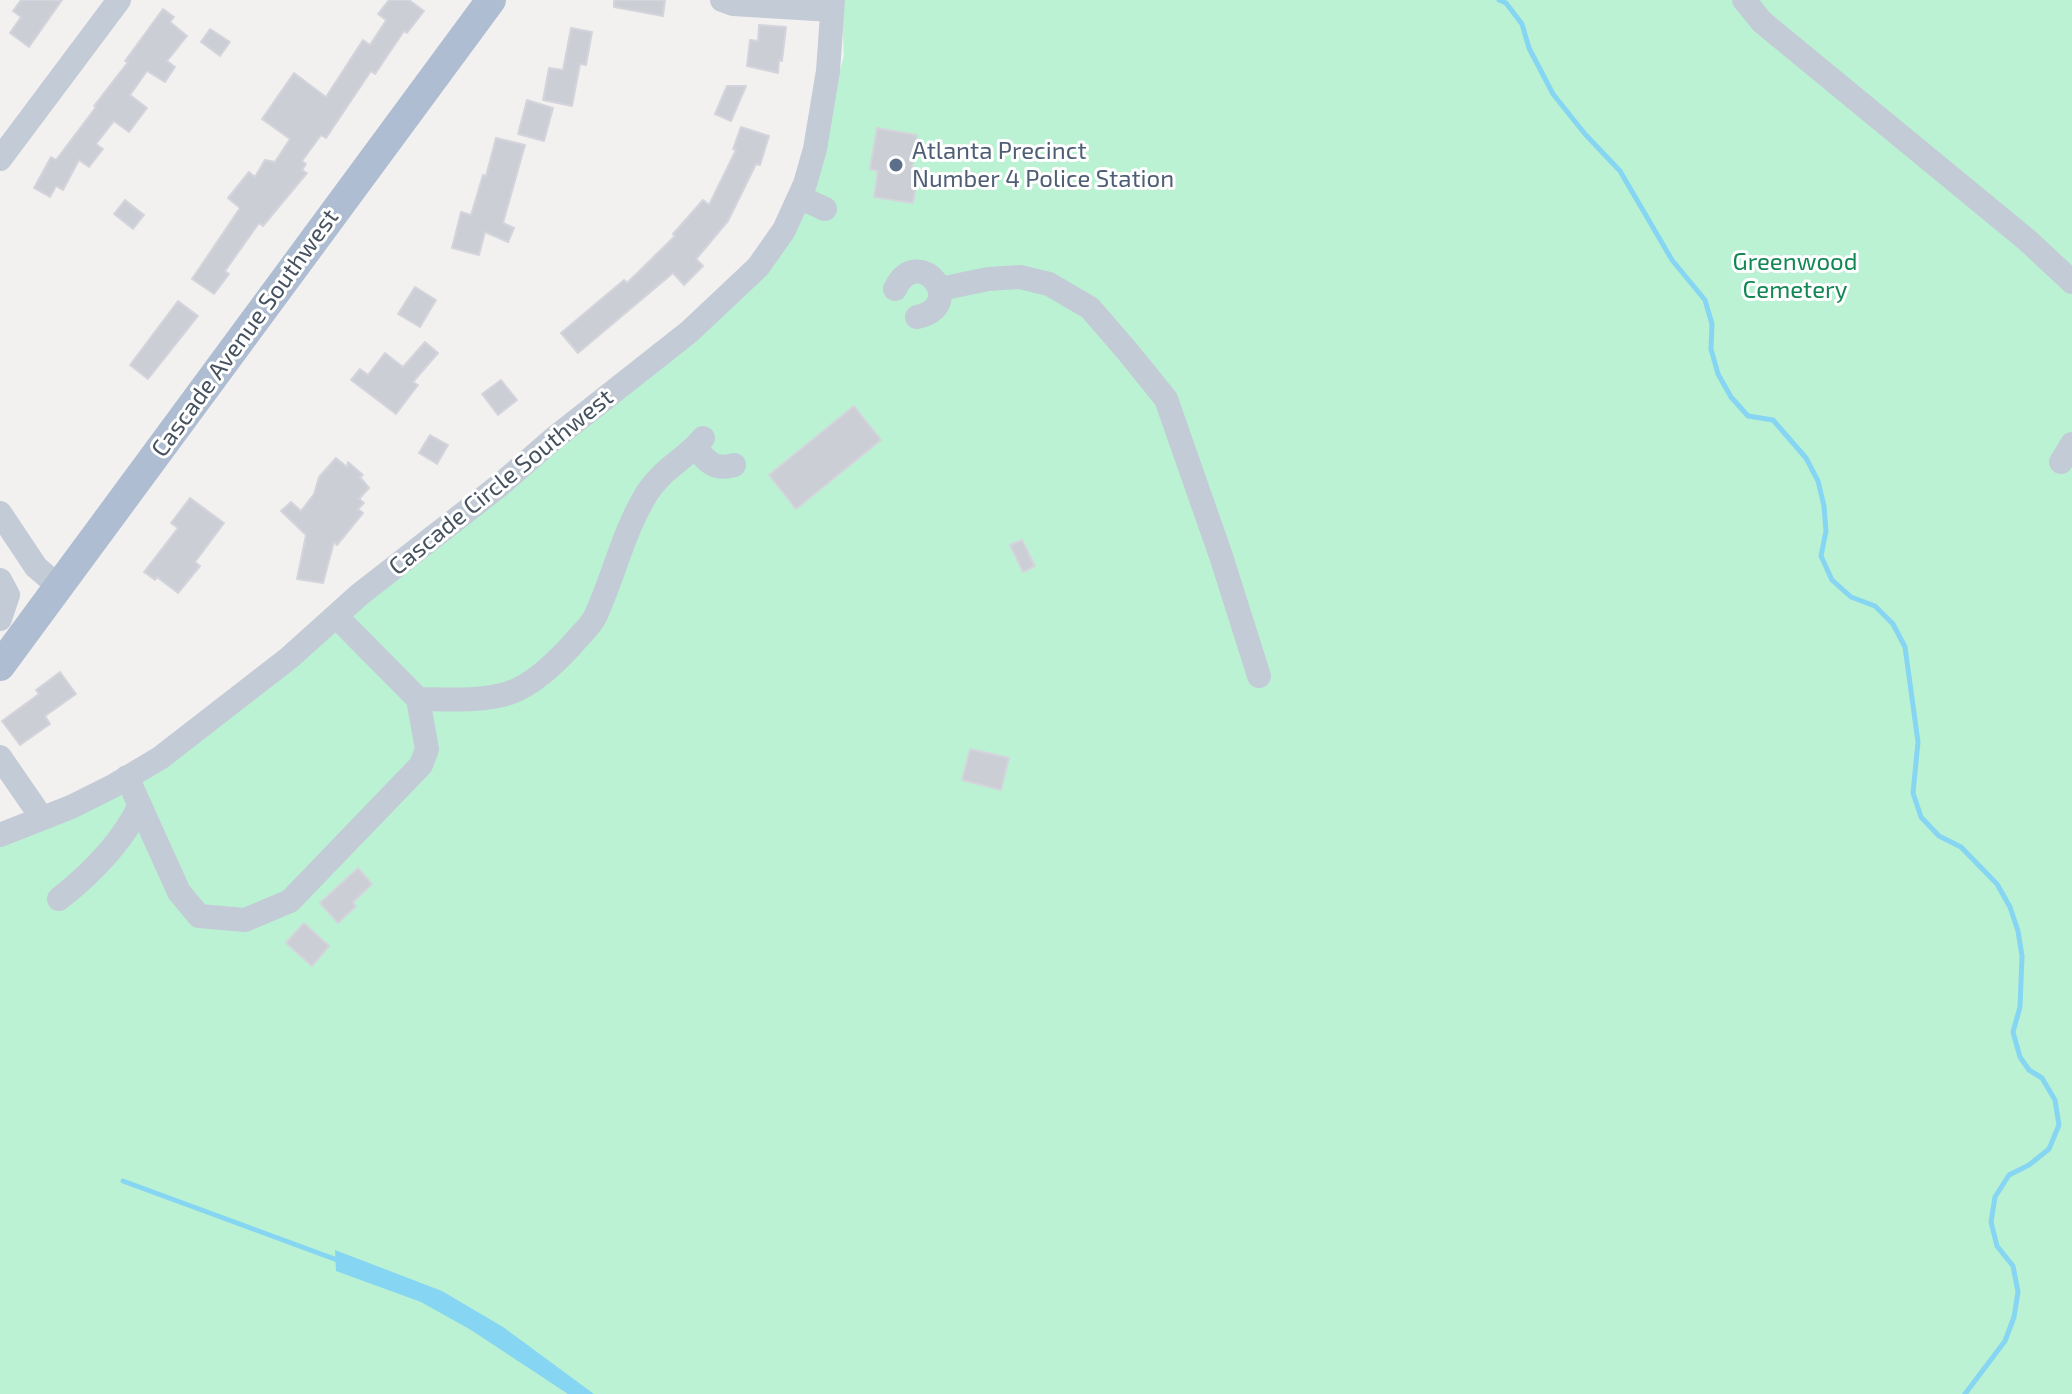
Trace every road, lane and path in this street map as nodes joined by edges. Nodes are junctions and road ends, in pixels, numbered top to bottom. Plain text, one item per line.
1 (119, 0) edge
2 (491, 0) edge
3 (722, 0) edge
4 (1744, 0) edge
5 (833, 5) edge
6 (0, 159) edge
7 (799, 197) junction
8 (825, 209) dead end
9 (2072, 282) edge
10 (895, 289) dead end
11 (940, 289) junction
12 (917, 317) dead end
13 (734, 465) dead end
14 (0, 513) edge
15 (24, 548) junction
16 (0, 570) edge
17 (0, 580) edge
18 (58, 586) junction
19 (336, 616) junction
20 (7, 626) edge
21 (0, 666) edge
22 (1259, 676) dead end
23 (418, 699) junction
24 (0, 757) edge
25 (127, 777) junction
26 (140, 805) junction
27 (42, 818) junction
28 (0, 835) edge
29 (59, 899) dead end

1 - 6 street
2 - 18 main road, Cascade Avenue Southwest
3 - 5 street
4 - 9 street
5 - 7 street, Cascade Circle Southwest
7 - 8 street
7 - 19 street, Cascade Circle Southwest
10 - 11 street
11 - 12 street
11 - 22 street
13 - 23 street
14 - 15 street
15 - 16 street
15 - 18 street
17 - 20 street
18 - 20 main road, Cascade Avenue Southwest
19 - 23 street
19 - 25 street, Cascade Circle Southwest
20 - 21 main road, Cascade Avenue Southwest
23 - 26 street
24 - 27 street
25 - 26 street
25 - 27 street, Cascade Circle Southwest
26 - 29 street
27 - 28 street, Cascade Circle Southwest

